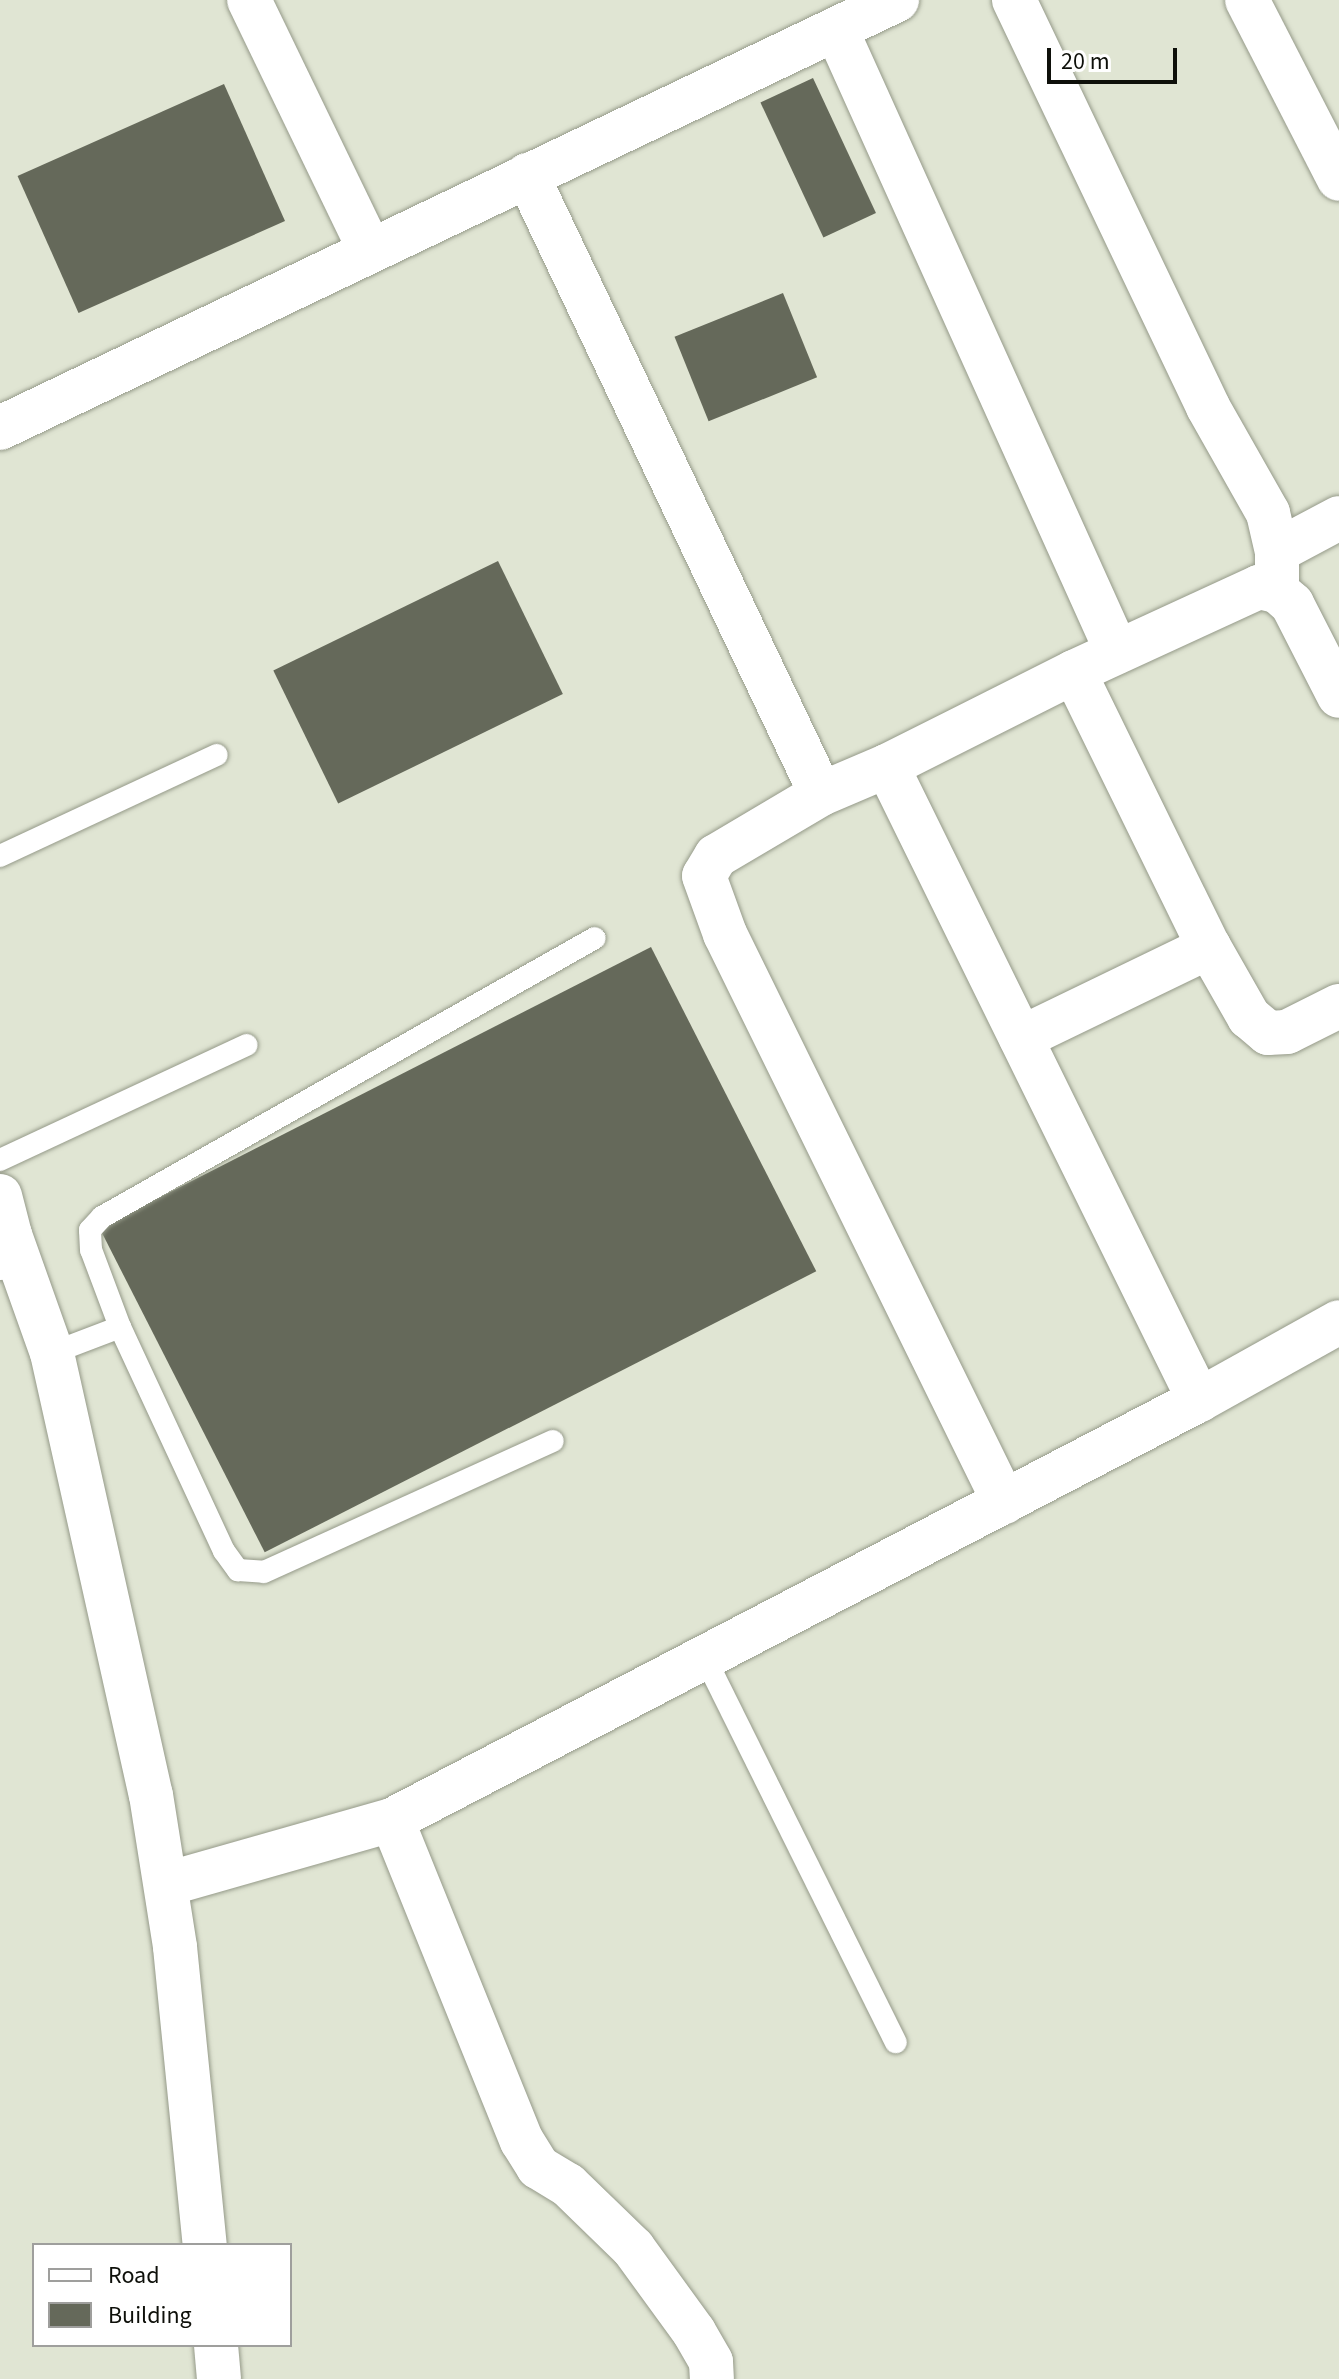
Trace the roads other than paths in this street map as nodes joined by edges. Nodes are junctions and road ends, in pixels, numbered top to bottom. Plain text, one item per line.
1 (249, 0) edge
2 (897, 0) edge
3 (1014, 0) edge
4 (1247, 0) edge
5 (836, 29) junction
6 (527, 175) junction
7 (1339, 179) edge
8 (370, 250) junction
9 (0, 428) edge
10 (1339, 518) edge
11 (1277, 571) junction
12 (1117, 652) junction
13 (1074, 672) junction
14 (1339, 696) edge
15 (217, 755) dead end
16 (887, 766) junction
17 (821, 794) junction
18 (0, 856) edge
19 (595, 938) dead end
20 (1209, 947) junction
21 (1339, 1006) edge
22 (1021, 1038) junction
23 (247, 1045) dead end
24 (0, 1160) edge
25 (3, 1229) edge
26 (1339, 1322) edge
27 (120, 1327) junction
28 (52, 1353) junction
29 (1199, 1400) junction
30 (553, 1441) dead end
31 (1004, 1502) junction
32 (705, 1658) junction
33 (392, 1820) junction
34 (167, 1884) junction
35 (896, 2042) dead end
36 (205, 2243) edge
37 (216, 2347) edge
38 (219, 2379) edge
39 (712, 2379) edge

1 - 8 street
2 - 5 street
3 - 11 street
4 - 7 street
5 - 6 street
5 - 12 street
6 - 8 street
6 - 17 street
8 - 9 street
10 - 11 street
11 - 12 street
11 - 14 street
12 - 13 street
13 - 16 street
13 - 20 street
15 - 18 lane
16 - 17 street
16 - 22 street
17 - 31 street
19 - 27 lane
20 - 21 street
20 - 22 street
22 - 29 street
23 - 24 lane
25 - 28 street
26 - 29 street
27 - 28 lane
27 - 30 lane
28 - 34 street
29 - 31 street
31 - 32 street
32 - 33 street
32 - 35 lane
33 - 34 street
33 - 39 street
34 - 36 street
37 - 38 street

